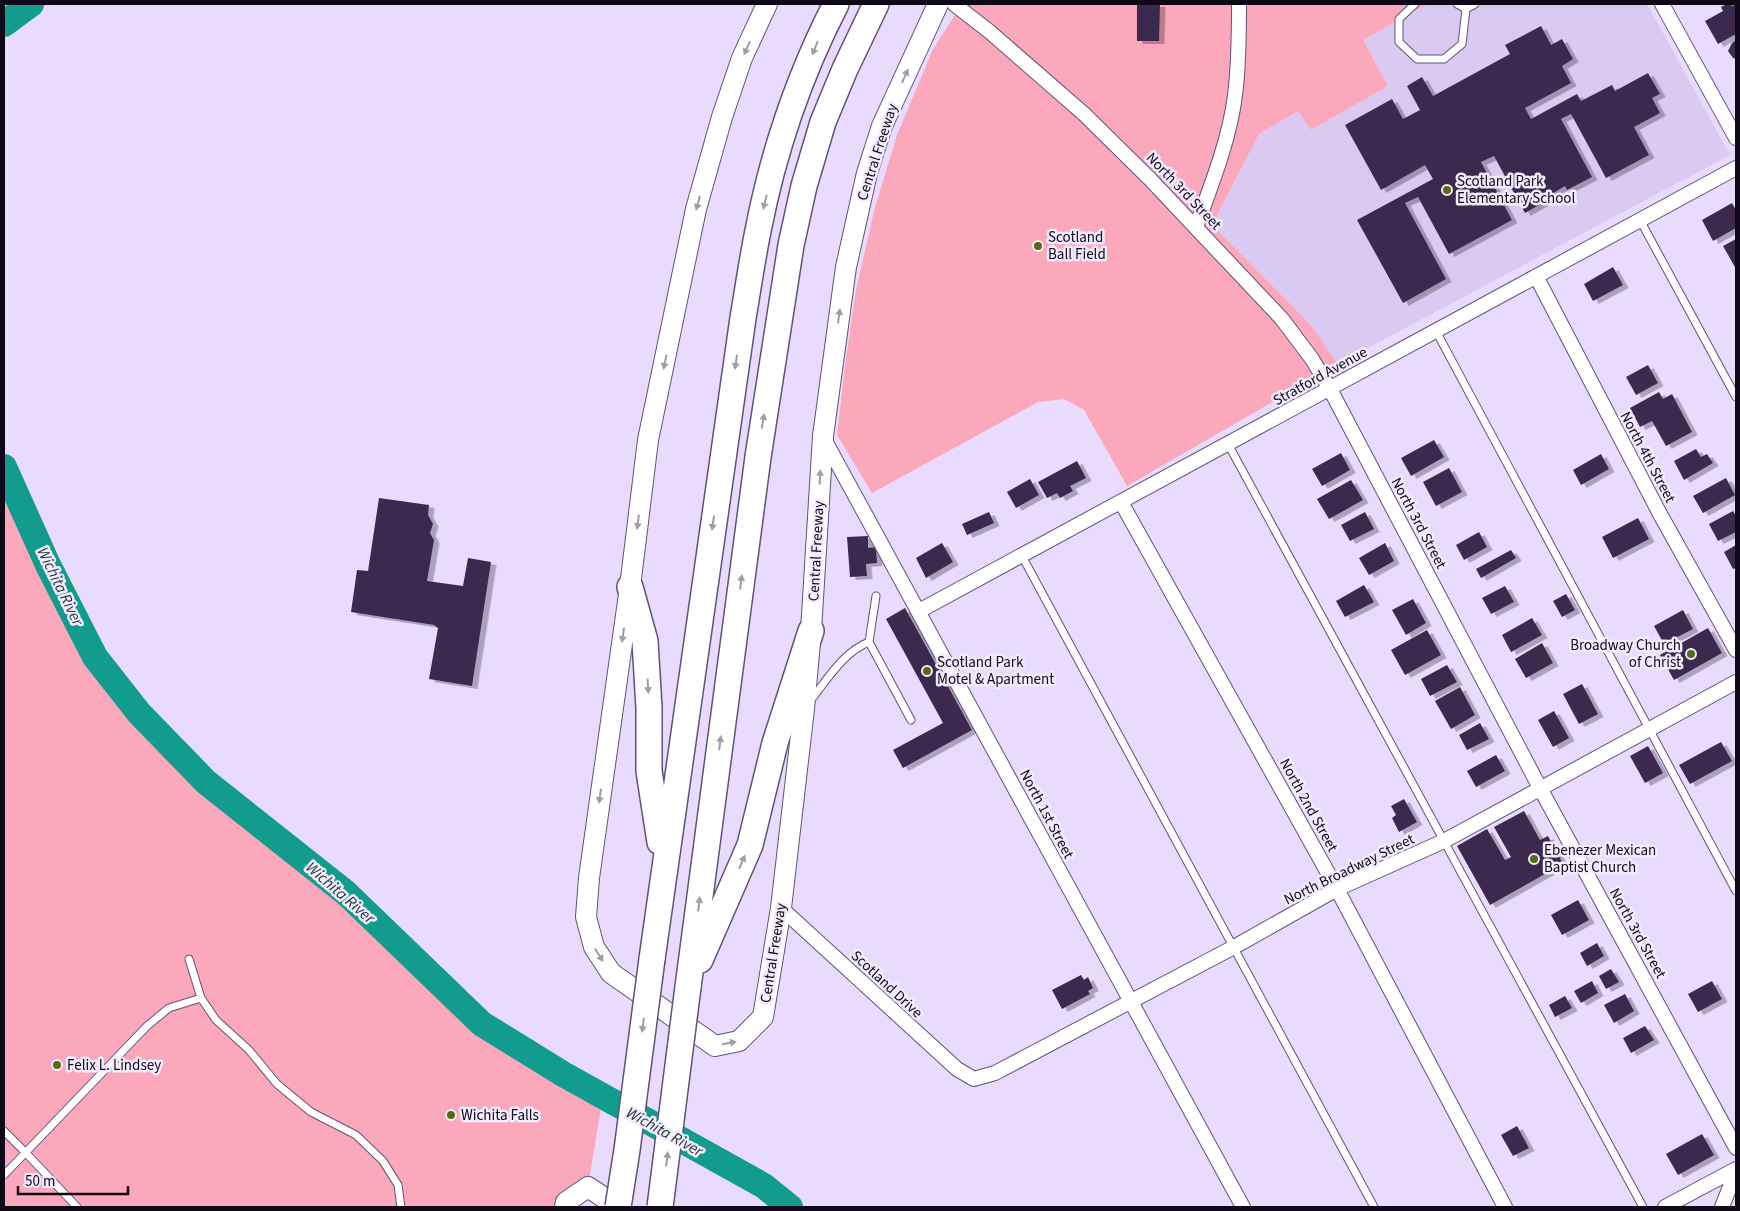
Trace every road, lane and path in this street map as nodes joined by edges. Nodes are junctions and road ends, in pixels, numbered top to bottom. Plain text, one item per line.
1 (767, 4) edge
2 (836, 4) edge
3 (876, 4) edge
4 (938, 4) edge
5 (954, 4) edge
6 (1239, 4) edge
7 (1414, 4) edge
8 (1457, 4) edge
9 (1475, 4) edge
10 (1662, 4) edge
11 (1466, 8) junction
12 (1736, 138) edge
13 (1736, 168) edge
14 (1640, 220) junction
15 (1196, 226) junction
16 (1536, 276) junction
17 (1436, 331) junction
18 (1330, 389) junction
19 (1736, 397) edge
20 (823, 436) junction
21 (1228, 444) junction
22 (1121, 502) junction
23 (1022, 556) junction
24 (630, 587) junction
25 (876, 596) dead end
26 (919, 611) junction
27 (811, 631) junction
28 (869, 642) junction
29 (1736, 650) edge
30 (1736, 682) edge
31 (804, 709) junction
32 (911, 720) dead end
33 (1649, 730) junction
34 (1540, 788) junction
35 (1444, 841) junction
36 (664, 868) junction
37 (1337, 889) junction
38 (1736, 891) edge
39 (781, 908) junction
40 (1234, 947) junction
41 (189, 959) dead end
42 (688, 987) junction
43 (201, 998) junction
44 (1129, 1001) junction
45 (974, 1079) joint
46 (4, 1132) edge
47 (1736, 1148) edge
48 (26, 1152) junction
49 (1736, 1169) edge
50 (1736, 1174) edge
51 (4, 1175) edge
52 (77, 1207) edge
53 (401, 1207) edge
54 (565, 1207) edge
55 (618, 1207) edge
56 (660, 1207) edge
57 (1243, 1207) edge
58 (1374, 1207) edge
59 (1505, 1207) edge
60 (1642, 1207) edge
61 (1664, 1207) edge
62 (1722, 1207) edge

1 -> 24 main road, Central Freeway
2 -> 36 highway
42 -> 3 highway
20 -> 4 main road, Central Freeway
5 - 15 street, North 3rd Street
6 - 15 street
7 - 11 lane
8 - 11 lane
9 - 11 lane
10 - 12 street
13 - 14 street, Stratford Avenue
14 - 16 street, Stratford Avenue
14 - 19 lane
15 - 18 street, North 3rd Street
16 - 17 street, Stratford Avenue
16 - 29 street, North 4th Street
17 - 18 street, Stratford Avenue
17 - 33 lane
18 - 21 street, Stratford Avenue
18 - 34 street, North 3rd Street
20 - 26 street, North 1st Street
27 -> 20 main road, Central Freeway
21 - 22 street, Stratford Avenue
21 - 35 lane
22 - 23 street, Stratford Avenue
22 - 37 street, North 2nd Street
23 - 26 street, Stratford Avenue
23 - 40 lane
24 -> 36 highway
24 -> 39 main road, Central Freeway
25 - 28 lane
26 - 44 street, North 1st Street
27 - 31 main road, Central Freeway
42 -> 27 highway
28 - 31 lane
28 - 32 lane
30 - 33 street, North Broadway Street
31 - 39 main road, Central Freeway
33 - 34 street, North Broadway Street
33 - 38 lane
34 - 35 street, North Broadway Street
34 - 47 street, North 3rd Street
35 - 37 street, North Broadway Street
35 - 60 lane
36 -> 55 highway, bridge
37 - 40 street, North Broadway Street
37 - 59 street, North 2nd Street
39 - 45 street, Scotland Drive
40 - 44 street, North Broadway Street
40 - 58 lane
41 - 43 lane
56 -> 42 highway, bridge
43 - 48 lane
43 - 53 lane
44 - 45 street, North Broadway Street
44 - 57 street, North 1st Street
46 - 48 lane
48 - 51 lane
48 - 52 lane
49 - 61 street
50 - 62 street
54 - 55 main road

